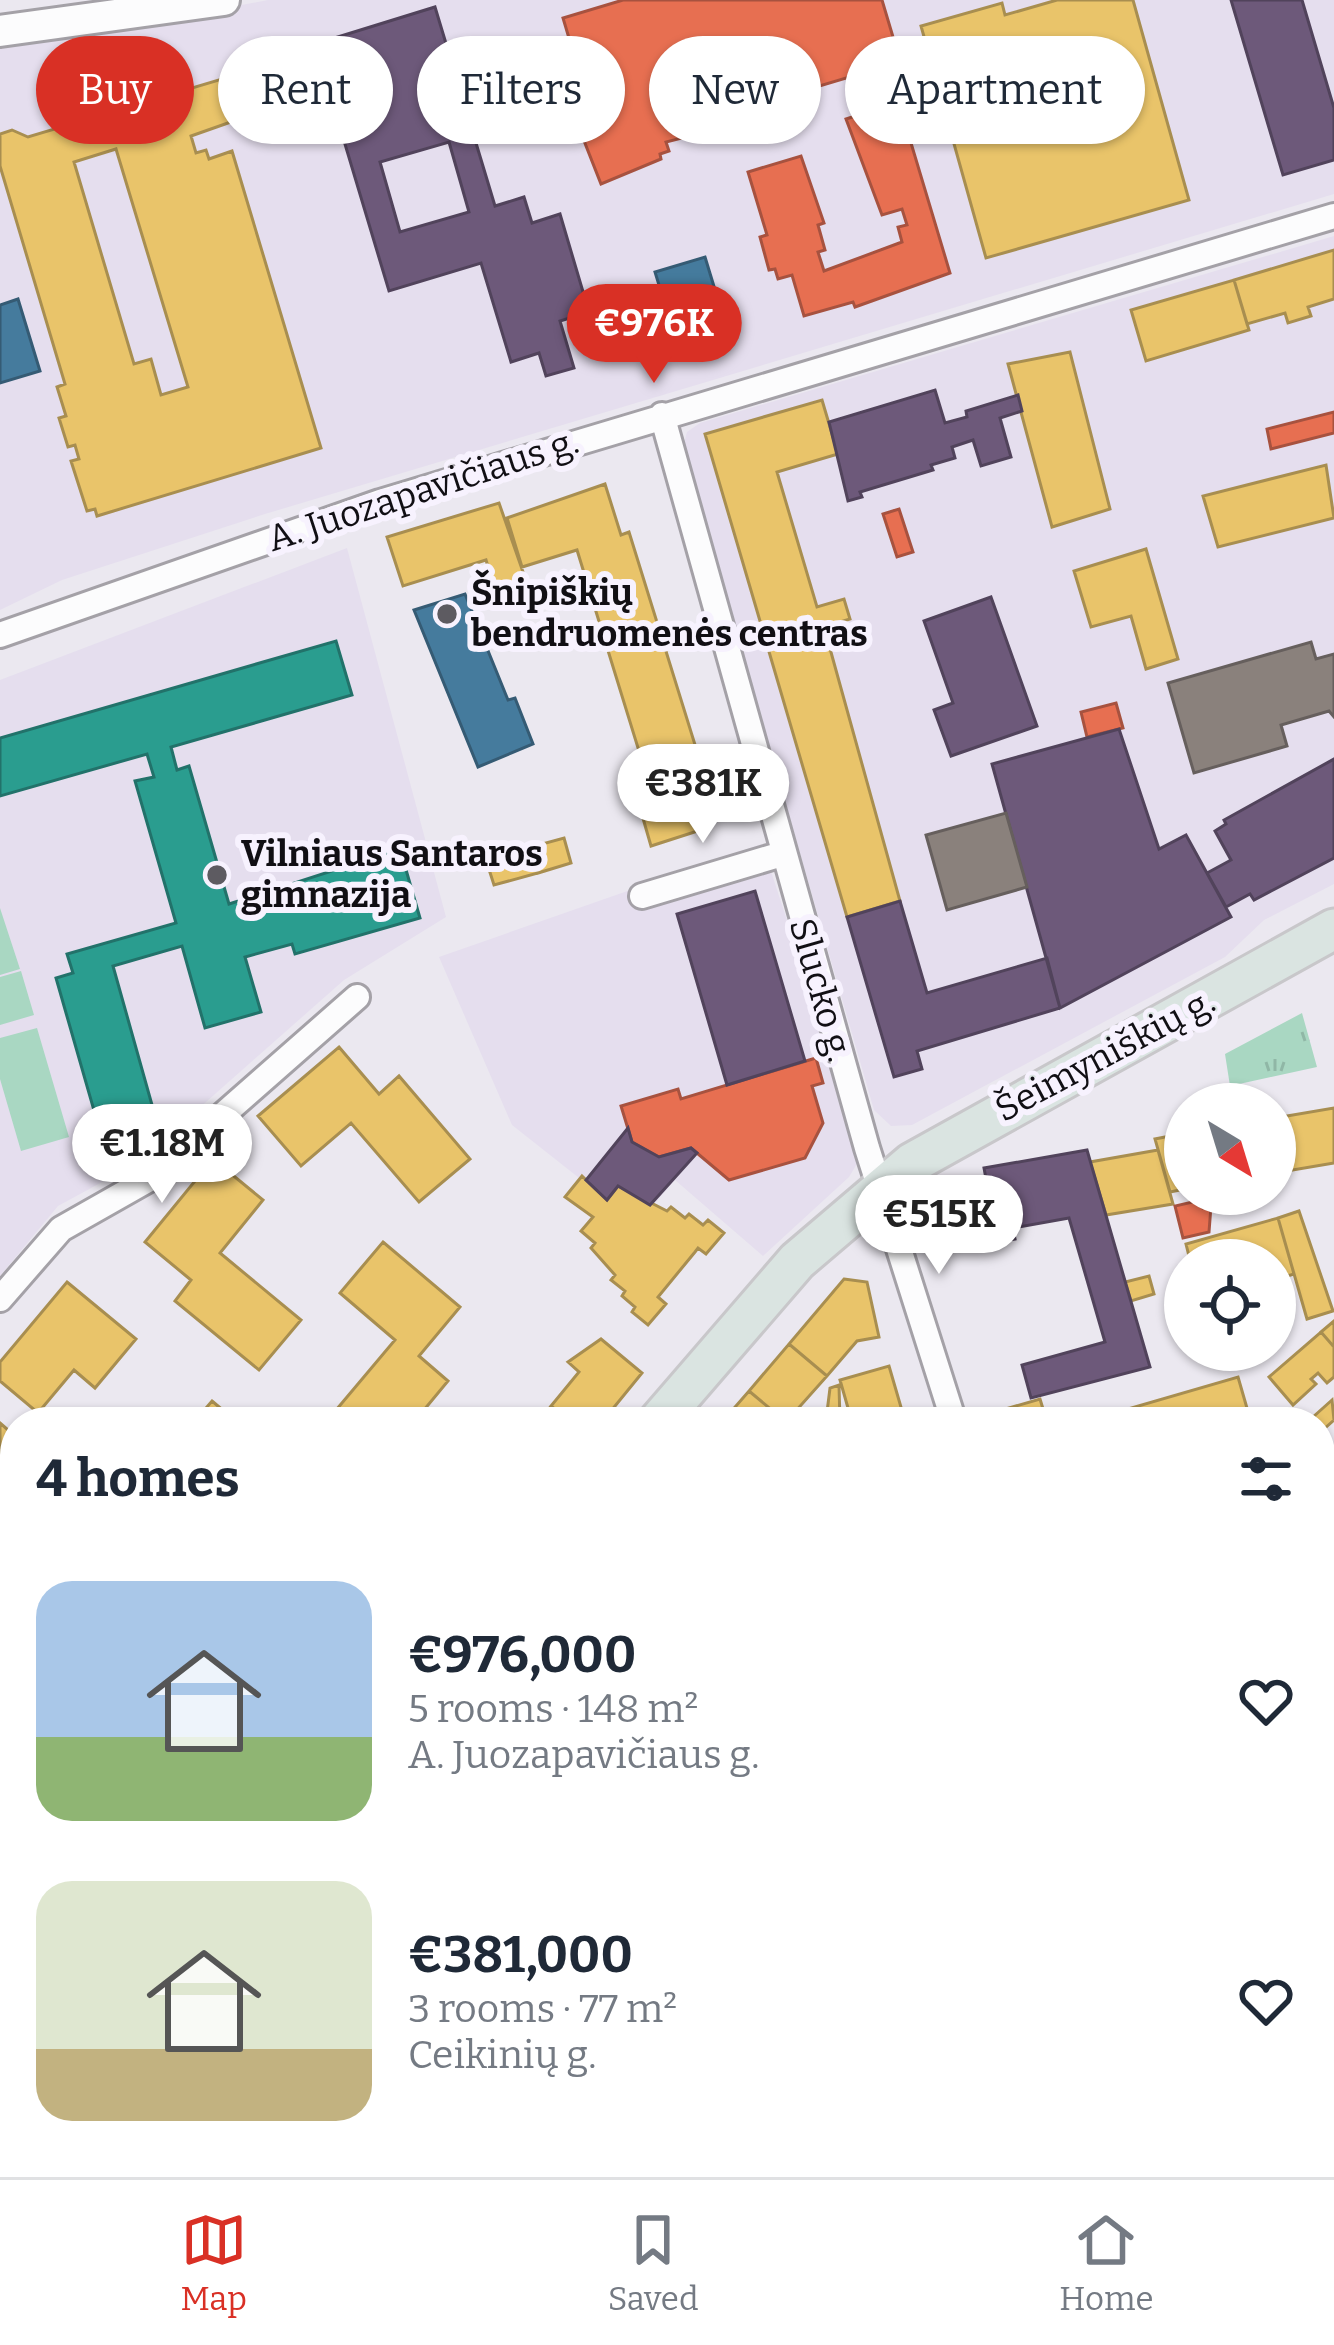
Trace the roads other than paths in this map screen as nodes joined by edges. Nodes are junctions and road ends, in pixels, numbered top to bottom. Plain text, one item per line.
1 (224, 0) edge
2 (0, 31) edge
3 (1334, 216) edge
4 (662, 415) junction
5 (0, 635) edge
6 (782, 854) junction
7 (642, 896) dead end
8 (1324, 940) edge
9 (357, 997) dead end
10 (879, 1189) junction
11 (0, 1299) edge
12 (671, 1407) edge
13 (949, 1407) edge

1 - 2 street
3 - 4 street, A. Juozapavičiaus g.
4 - 5 street, A. Juozapavičiaus g.
4 - 6 street, Slucko g.
6 - 7 street
6 - 10 street, Slucko g.
8 - 10 main road, Šeimyniškių g.
9 - 11 street
10 - 12 main road, Šeimyniškių g.
10 - 13 street, Slucko g.

